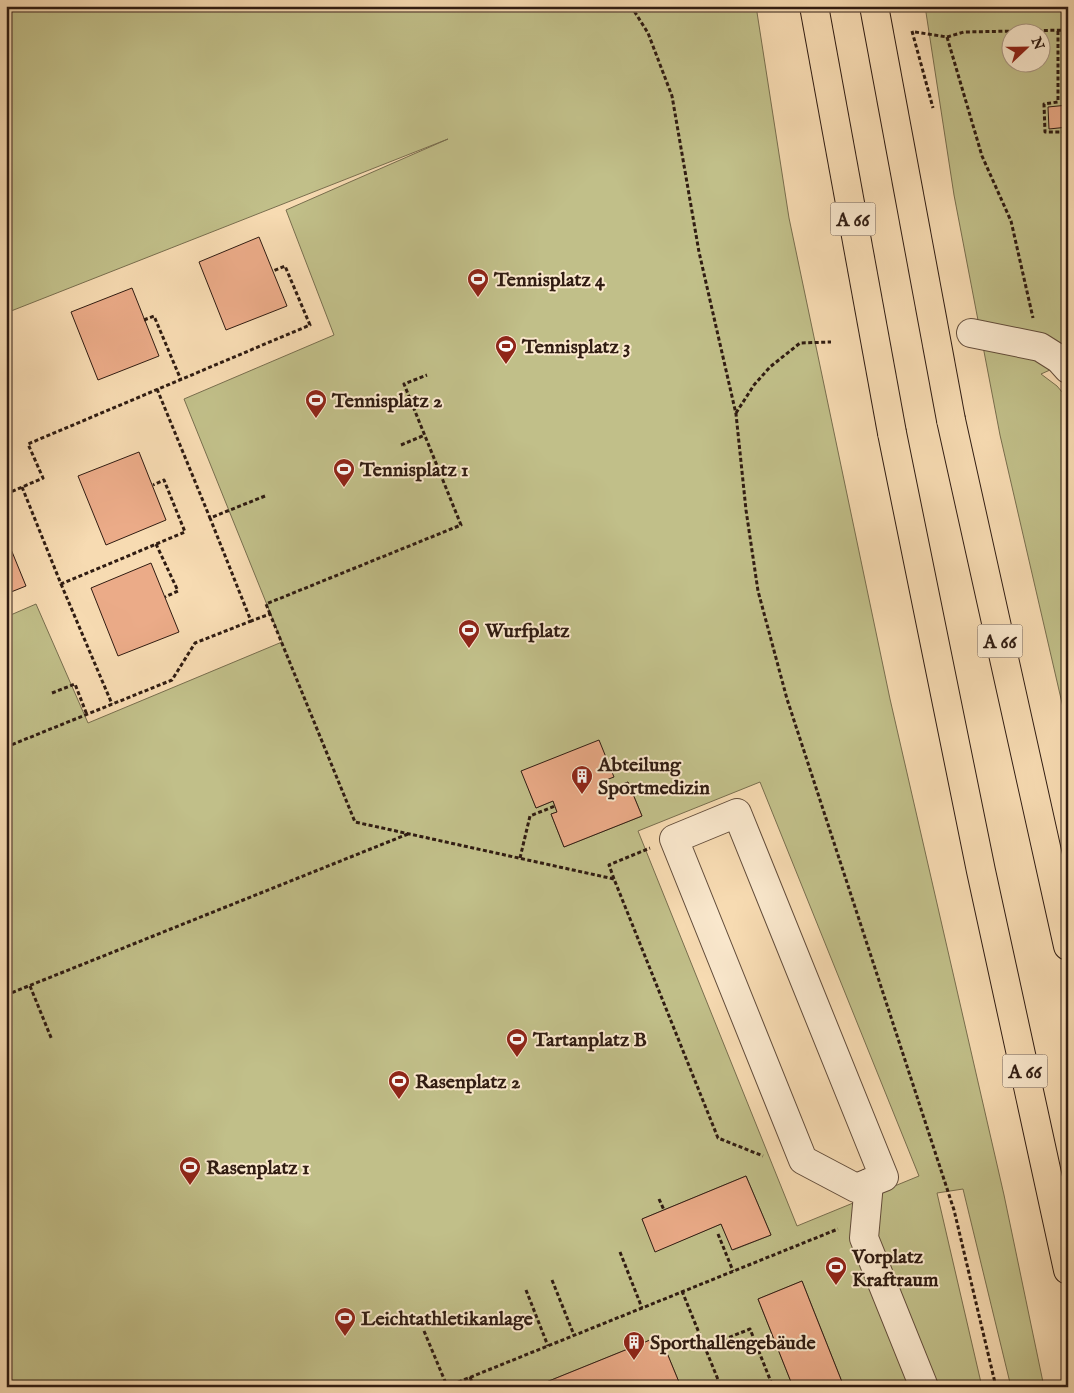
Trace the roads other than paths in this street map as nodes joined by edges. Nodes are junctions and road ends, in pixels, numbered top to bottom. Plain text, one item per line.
1 (814, 6) edge
2 (874, 6) edge
3 (971, 334) dead end
4 (1068, 369) edge
5 (1068, 946) edge
6 (869, 1183) junction
7 (1068, 1270) edge
8 (924, 1387) edge

1 - 7 highway, A 66, bridge
2 - 5 highway, A 66, bridge
3 - 4 lane
6 - 6 lane
6 - 8 lane

